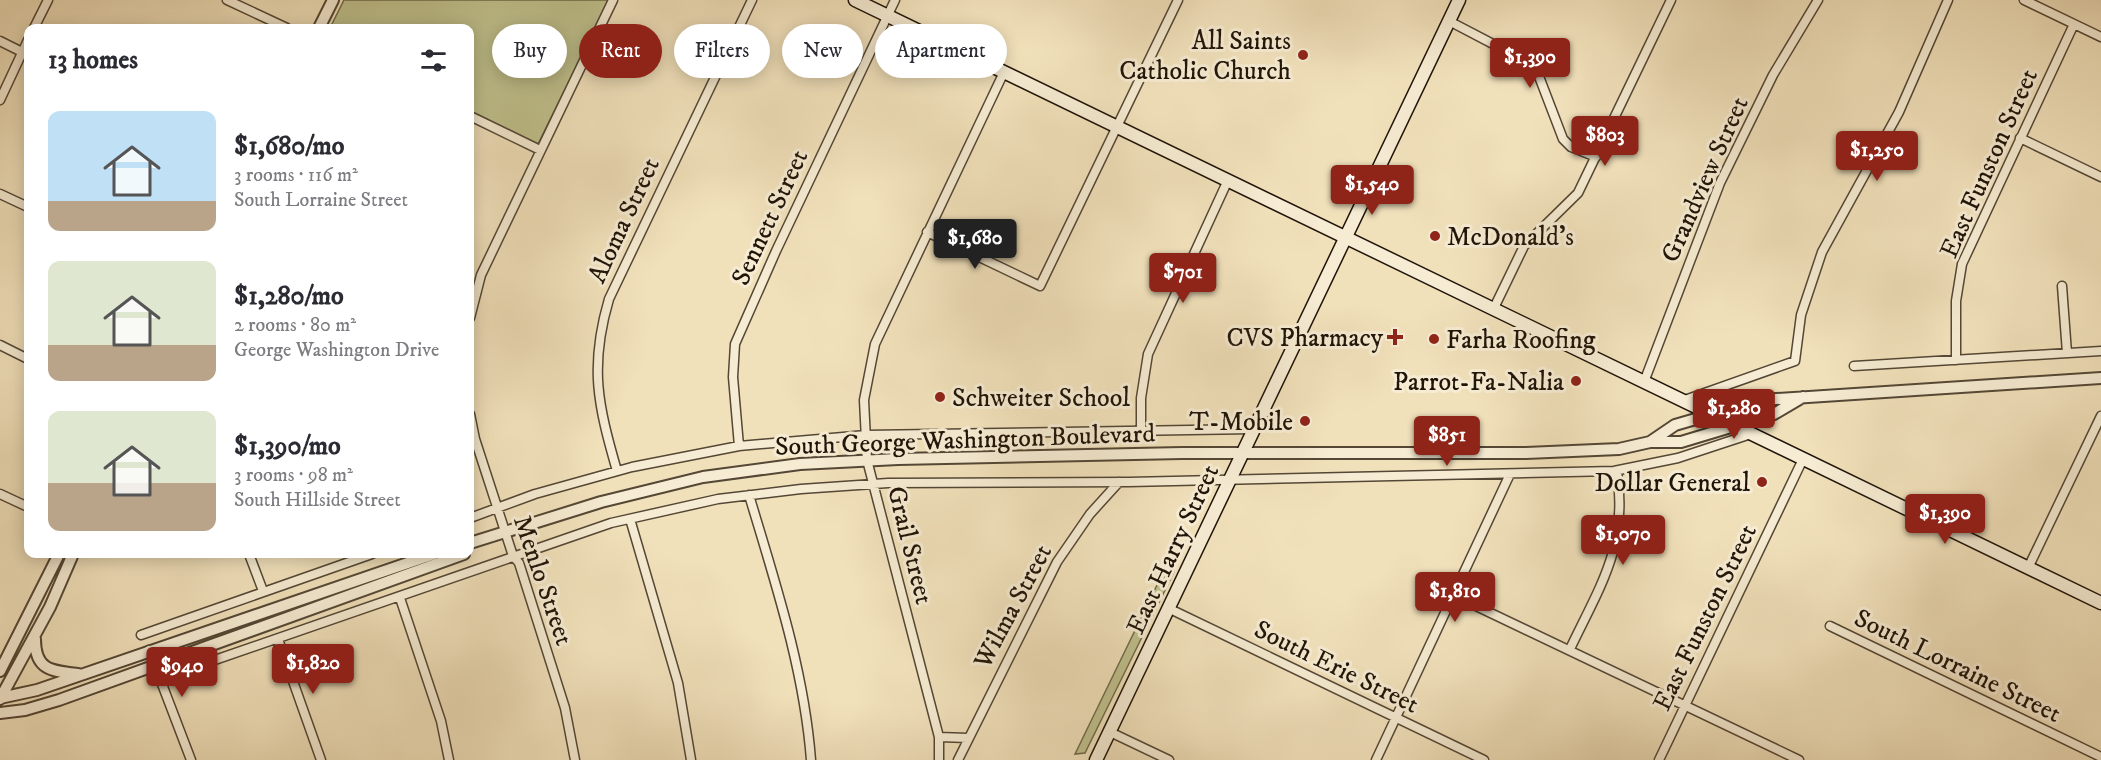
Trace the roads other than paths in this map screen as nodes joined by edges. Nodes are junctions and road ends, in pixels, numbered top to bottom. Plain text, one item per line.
1 (48, 0) edge
2 (227, 0) edge
3 (333, 0) edge
4 (613, 0) edge
5 (752, 0) edge
6 (855, 0) edge
7 (895, 0) edge
8 (1178, 0) edge
9 (1459, 0) edge
10 (1671, 0) edge
11 (1818, 0) edge
12 (1948, 0) edge
13 (2024, 0) edge
14 (887, 16) junction
15 (1449, 21) junction
16 (36, 24) edge
17 (278, 24) edge
18 (321, 24) edge
19 (904, 24) edge
20 (2074, 24) junction
21 (2101, 37) edge
22 (0, 41) edge
23 (24, 53) edge
24 (24, 58) edge
25 (1007, 73) edge
26 (1001, 78) edge
27 (0, 100) edge
28 (474, 118) edge
29 (1118, 127) junction
30 (2020, 138) junction
31 (540, 150) junction
32 (1596, 157) junction
33 (2101, 177) edge
34 (1228, 180) junction
35 (0, 194) edge
36 (24, 205) edge
37 (927, 232) junction
38 (1346, 236) junction
39 (2061, 286) dead end
40 (474, 302) edge
41 (1494, 308) junction
42 (0, 345) edge
43 (2101, 351) edge
44 (2067, 353) junction
45 (24, 357) edge
46 (1956, 360) junction
47 (1854, 366) dead end
48 (2101, 378) edge
49 (1644, 382) junction
50 (1803, 397) junction
51 (1681, 401) junction
52 (1709, 414) junction
53 (2101, 416) edge
54 (1732, 426) junction
55 (474, 427) edge
56 (1253, 429) junction
57 (1141, 431) junction
58 (1751, 434) junction
59 (866, 435) junction
60 (1650, 442) junction
61 (739, 446) junction
62 (1241, 454) junction
63 (1803, 459) junction
64 (867, 460) junction
65 (617, 471) junction
66 (1617, 471) junction
67 (1510, 474) junction
68 (1230, 478) junction
69 (1119, 482) junction
70 (873, 483) junction
71 (0, 494) edge
72 (750, 495) junction
73 (24, 505) edge
74 (498, 508) junction
75 (474, 517) edge
76 (630, 519) junction
77 (506, 533) junction
78 (474, 542) edge
79 (474, 549) edge
80 (513, 556) junction
81 (57, 558) edge
82 (71, 558) edge
83 (250, 558) edge
84 (360, 558) edge
85 (422, 558) edge
86 (453, 558) edge
87 (2028, 568) junction
88 (262, 591) junction
89 (1453, 595) junction
90 (400, 598) junction
91 (2101, 603) edge
92 (1170, 609) junction
93 (1830, 626) dead end
94 (141, 636) dead end
95 (35, 637) junction
96 (278, 639) junction
97 (1570, 649) junction
98 (149, 650) junction
99 (4, 651) edge
100 (156, 666) junction
101 (0, 671) edge
102 (183, 671) dead end
103 (81, 674) junction
104 (0, 698) edge
105 (1686, 705) junction
106 (0, 713) edge
107 (1396, 718) junction
108 (1110, 732) junction
109 (939, 737) junction
110 (968, 738) junction
111 (2101, 757) edge
112 (191, 760) edge
113 (321, 760) edge
114 (449, 760) edge
115 (575, 760) edge
116 (691, 760) edge
117 (811, 760) edge
118 (939, 760) edge
119 (958, 760) edge
120 (1096, 760) edge
121 (1169, 760) edge
122 (1376, 760) edge
123 (1484, 760) edge
124 (1659, 760) edge
125 (1799, 760) edge

1 - 16 street
2 - 17 street
3 - 18 street
4 - 31 street
5 - 65 street, Aloma Street
6 - 14 main road
7 - 14 street, Sennett Street
8 - 29 street
9 - 15 main road, East Harry Street
10 - 32 street
11 - 49 street, Grandview Street
12 - 51 street
13 - 20 street
14 - 19 main road
14 - 61 street, Sennett Street
15 - 32 street
15 - 38 main road, East Harry Street
20 - 21 street
20 - 30 street, East Funston Street
22 - 23 street
24 - 27 street
25 - 29 main road
26 - 37 street, Grail Street
28 - 31 street
29 - 34 main road
29 - 37 street
30 - 33 street
30 - 46 street, East Funston Street
31 - 40 street
32 - 41 street
34 - 38 main road
34 - 57 street
35 - 36 street
37 - 59 street, Grail Street
38 - 41 main road
38 - 56 main road, East Harry Street
39 - 44 street
41 - 49 main road
42 - 45 street
43 - 44 street
44 - 46 street
46 - 47 street
48 - 50 street, South George Washington Boulevard
49 - 51 main road
50 - 52 street, South George Washington Boulevard
50 - 54 street, South George Washington Boulevard
51 - 52 main road
52 - 54 main road
52 - 60 street, South George Washington Boulevard
53 - 87 street
54 - 58 main road
54 - 60 street, South George Washington Boulevard
55 - 74 street, Menlo Street
56 - 57 street
56 - 62 main road, East Harry Street
57 - 59 street
58 - 63 main road
58 - 66 street
59 - 61 street
59 - 64 street, Grail Street
60 - 62 street, South George Washington Boulevard
61 - 65 street
62 - 64 street, South George Washington Boulevard
62 - 68 main road, East Harry Street
63 - 87 main road
63 - 105 street, East Funston Street
64 - 70 street, Grail Street
64 - 77 street, South George Washington Boulevard
65 - 74 street
66 - 67 street
66 - 97 street
67 - 68 street
67 - 89 street
68 - 69 street
68 - 92 main road, East Harry Street
69 - 70 street
69 - 110 street, Wilma Street
70 - 72 street
70 - 109 street, Grail Street
71 - 73 street
72 - 76 street
72 - 117 street
74 - 75 street
74 - 77 street, Menlo Street
76 - 80 street
76 - 116 street
77 - 78 street, South George Washington Boulevard
77 - 79 street, South George Washington Boulevard
77 - 80 street, Menlo Street
80 - 90 street
80 - 115 street, Menlo Street
81 - 99 street
82 - 95 street
83 - 88 street
84 - 88 street
85 - 98 street
86 - 100 street
87 - 91 main road
88 - 94 street
89 - 97 street
89 - 107 street
90 - 96 street
90 - 114 street
92 - 107 street, South Erie Street
92 - 108 main road, East Harry Street
93 - 111 street, South Lorraine Street
95 - 103 street
95 - 104 street
96 - 102 street
96 - 113 street
97 - 105 street
98 - 100 street
98 - 103 street
99 - 101 street
100 - 106 street
100 - 112 street
103 - 104 street
105 - 124 street, East Funston Street
105 - 125 street
107 - 122 street
107 - 123 street, South Erie Street
108 - 120 main road, East Harry Street
108 - 121 street
109 - 110 street
109 - 118 street, Grail Street
110 - 119 street, Wilma Street

